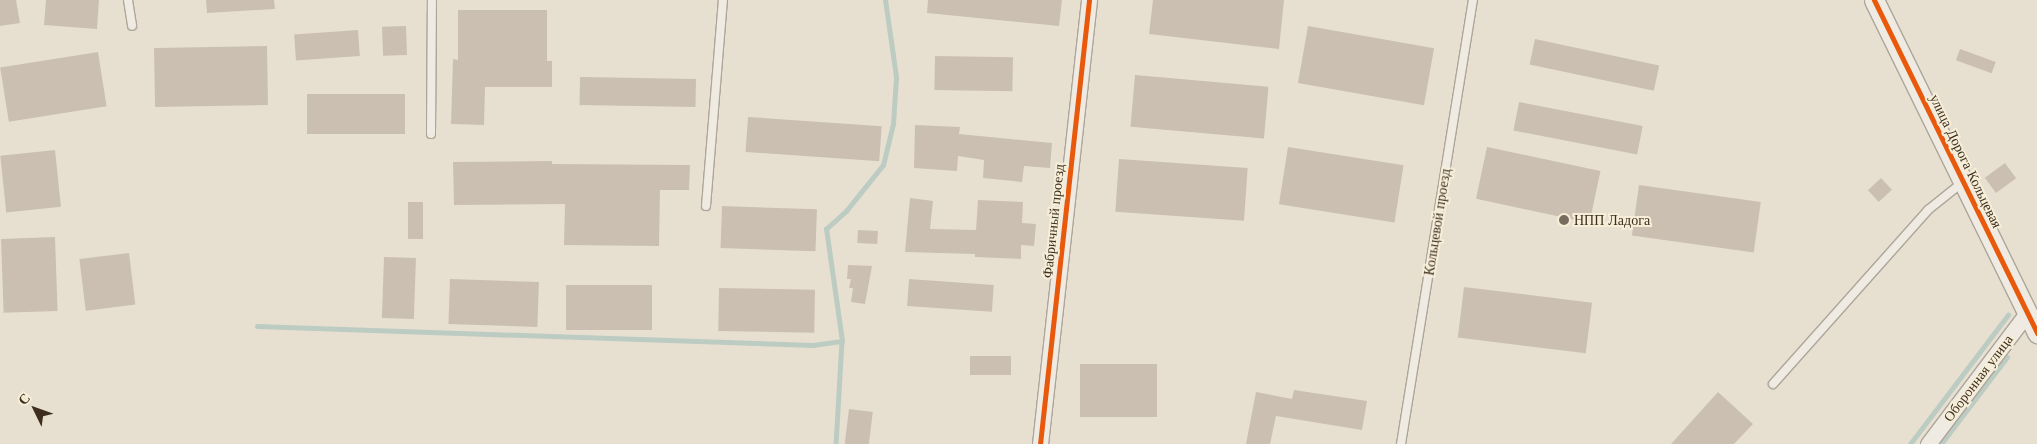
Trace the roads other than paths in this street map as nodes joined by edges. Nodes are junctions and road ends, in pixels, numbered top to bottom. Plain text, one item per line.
1 (128, 0) edge
2 (432, 0) edge
3 (723, 0) edge
4 (1088, 0) edge
5 (1473, 0) edge
6 (1874, 0) edge
7 (132, 26) dead end
8 (431, 134) dead end
9 (1964, 182) junction
10 (706, 206) dead end
11 (2028, 312) junction
12 (2037, 333) edge
13 (1773, 384) dead end
14 (1040, 444) edge
15 (1401, 444) edge
16 (1928, 444) edge

1 - 7 lane
2 - 8 lane
3 - 10 lane
4 - 14 street, Фабричный проезд
5 - 15 lane, Кольцевой проезд
6 - 9 street, улица Дорога Кольцевая
9 - 11 street, улица Дорога Кольцевая
9 - 13 lane
11 - 12 street, улица Дорога Кольцевая
11 - 16 street, Оборонная улица

